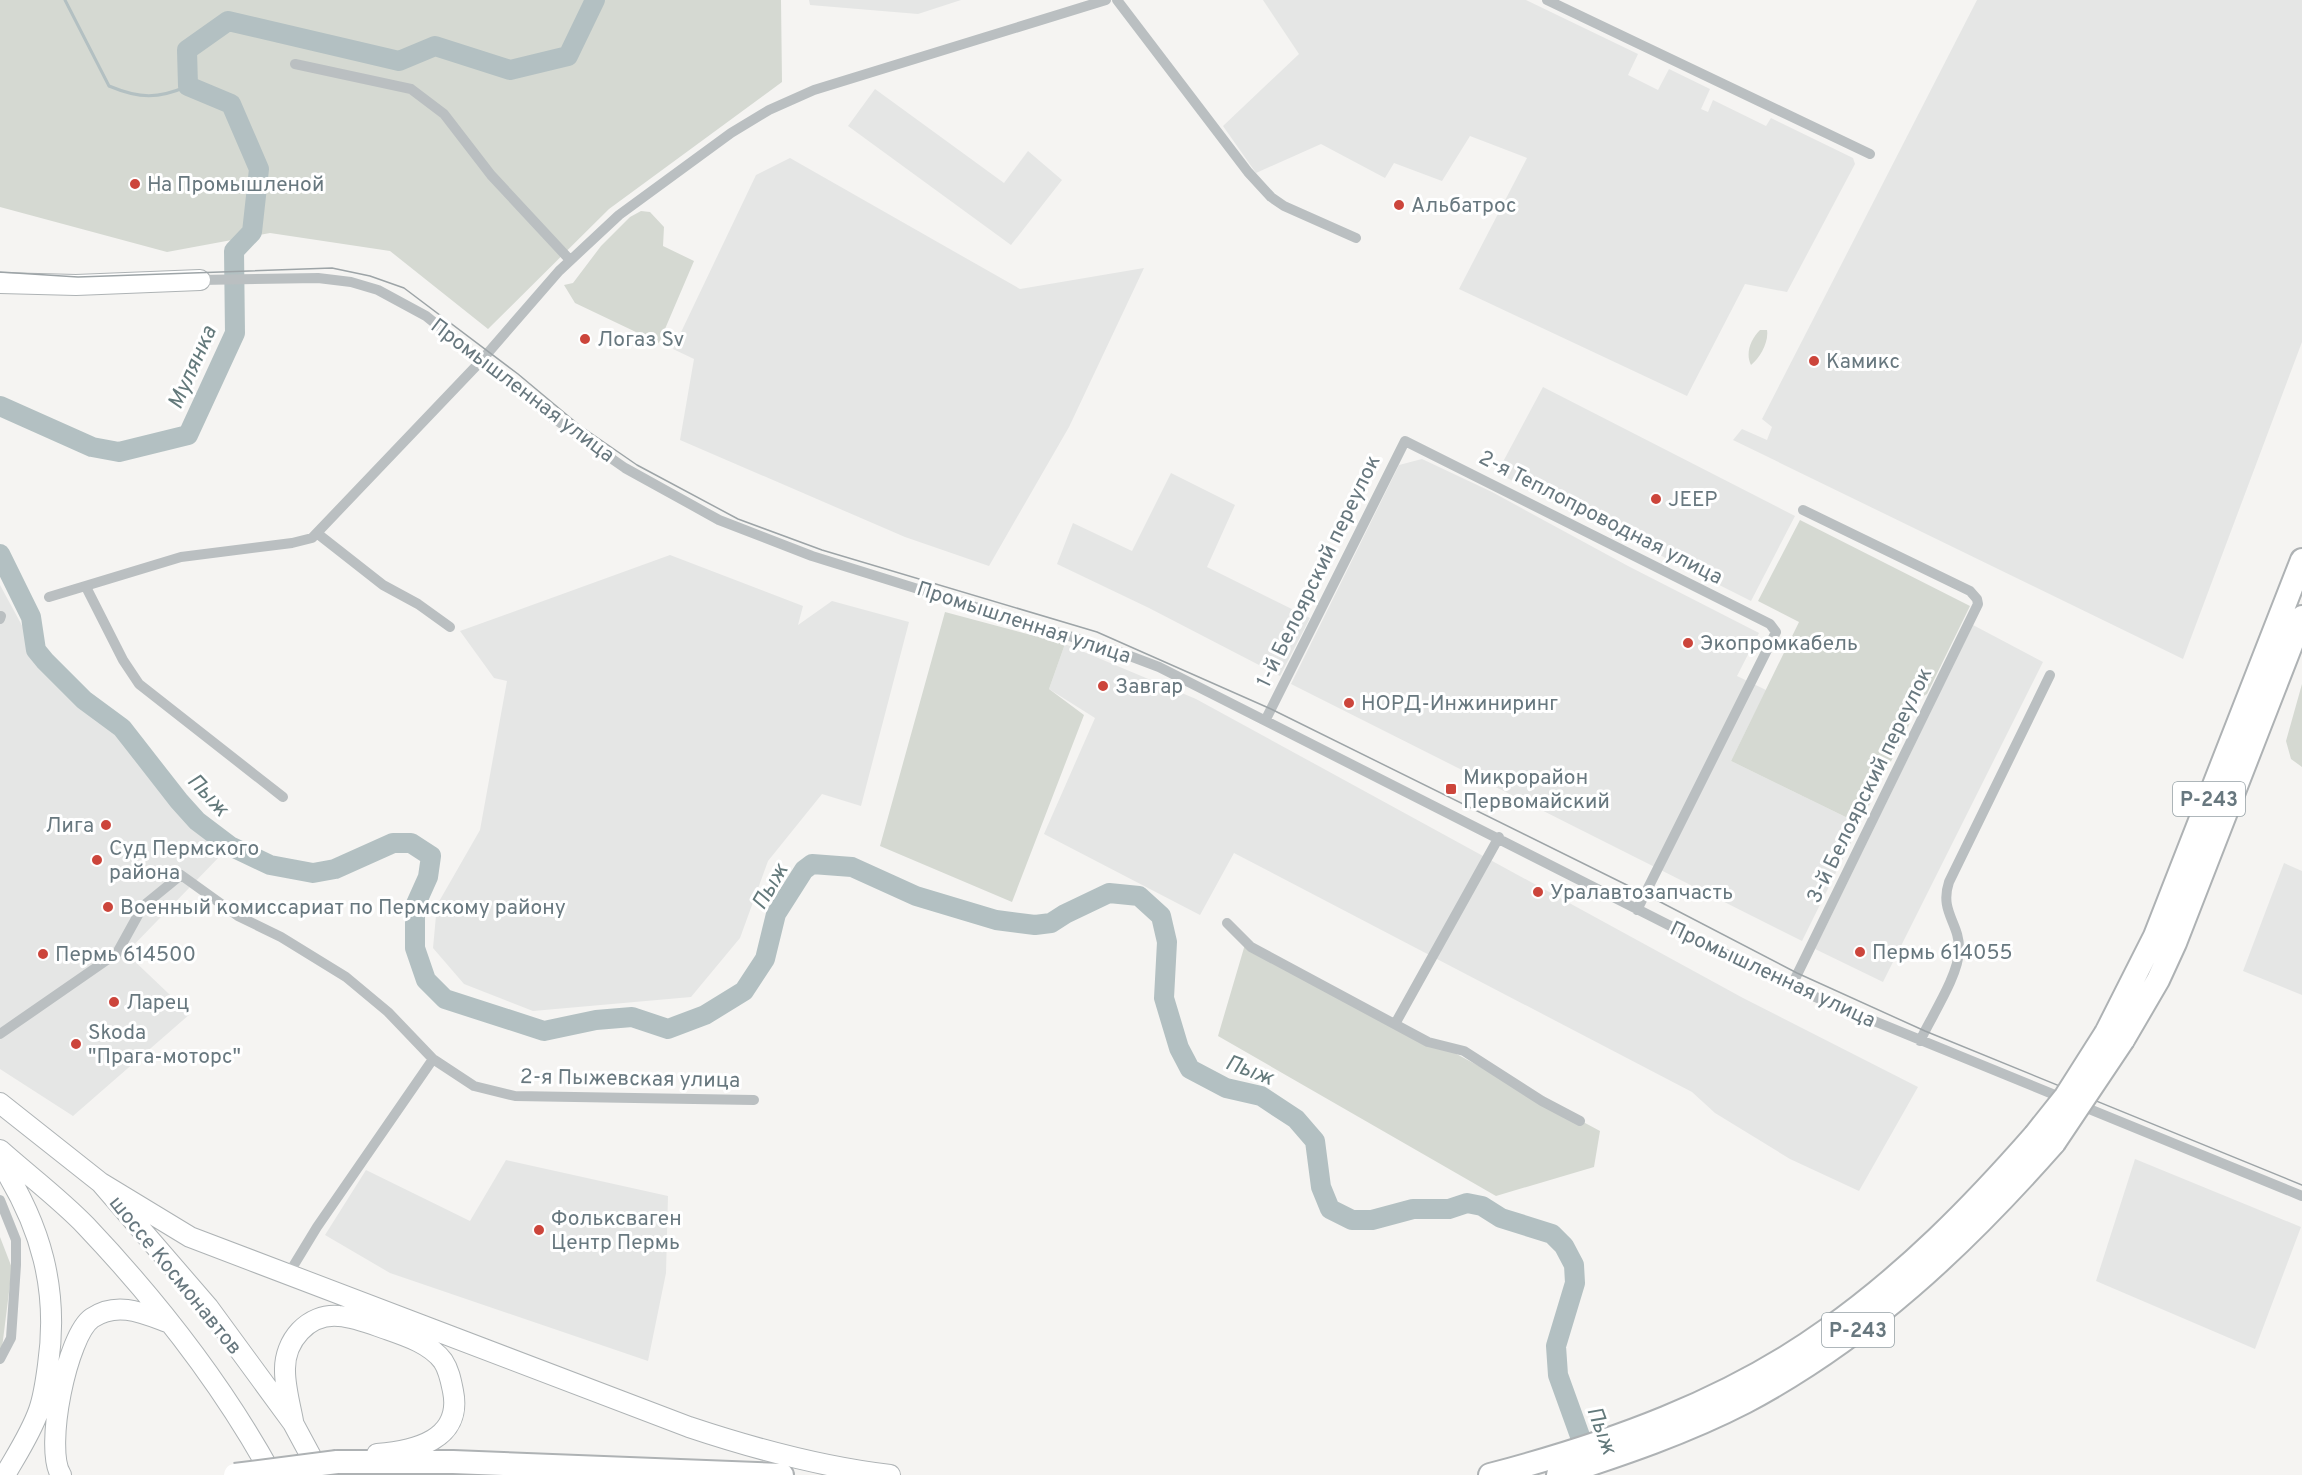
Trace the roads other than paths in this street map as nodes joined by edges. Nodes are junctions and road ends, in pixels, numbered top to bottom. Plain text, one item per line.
1 (1106, 0) edge
2 (1117, 0) edge
3 (1547, 0) edge
4 (295, 64) dead end
5 (1870, 154) dead end
6 (1356, 238) dead end
7 (570, 260) junction
8 (200, 280) joint
9 (0, 283) edge
10 (480, 362) junction
11 (1405, 441) joint
12 (1803, 510) dead end
13 (318, 534) junction
14 (2302, 560) edge
15 (86, 587) junction
16 (49, 597) dead end
17 (2302, 617) edge
18 (450, 627) dead end
19 (2050, 675) dead end
20 (1266, 719) junction
21 (283, 796) dead end
22 (1499, 837) junction
23 (1637, 910) junction
24 (1227, 923) dead end
25 (1791, 987) junction
26 (1395, 1024) junction
27 (0, 1034) edge
28 (2114, 1036) junction
29 (1920, 1041) junction
30 (433, 1059) junction
31 (754, 1100) dead end
32 (0, 1103) edge
33 (1580, 1121) dead end
34 (0, 1150) edge
35 (0, 1162) edge
36 (101, 1183) junction
37 (2302, 1196) edge
38 (0, 1200) edge
39 (289, 1273) junction
40 (172, 1323) junction
41 (0, 1359) edge
42 (293, 1423) junction
43 (330, 1464) edge
44 (1552, 1468) edge
45 (272, 1473) edge
46 (5, 1475) edge
47 (61, 1475) edge
48 (235, 1475) edge
49 (782, 1475) edge
50 (890, 1475) edge
51 (1490, 1475) edge

1 - 7 street
2 - 6 street
3 - 5 street
4 - 7 street
7 - 10 street
8 - 9 main road, Промышленная улица
8 - 10 street, Промышленная улица
10 - 13 street
10 - 20 street, Промышленная улица
11 - 20 street, 1-й Белоярский переулок
11 - 23 street, 2-я Теплопроводная улица
12 - 25 street, 3-й Белоярский переулок
13 - 15 street
13 - 18 street
14 - 28 highway, Р-243
15 - 16 street
15 - 21 street
17 - 28 highway, Р-243
19 - 29 street
20 - 22 street, Промышленная улица
22 - 23 street, Промышленная улица
22 - 26 street
23 - 25 street, Промышленная улица
24 - 26 street
25 - 29 street, Промышленная улица
26 - 33 street
27 - 30 street, 2-я Пыжевская улица
28 - 44 highway, Р-243, bridge
29 - 37 street, Промышленная улица
30 - 31 street, 2-я Пыжевская улица
30 - 39 street
32 - 36 main road, шоссе Космонавтов
34 - 40 main road, шоссе Космонавтов
35 - 46 main road
36 - 39 main road
36 - 42 main road, шоссе Космонавтов
38 - 41 street
39 - 50 main road
40 - 45 main road, шоссе Космонавтов
40 - 47 main road
42 - 43 main road, шоссе Космонавтов
42 - 43 main road
43 - 45 highway, bridge
43 - 49 highway
44 - 51 highway, Р-243
45 - 48 highway, bridge

